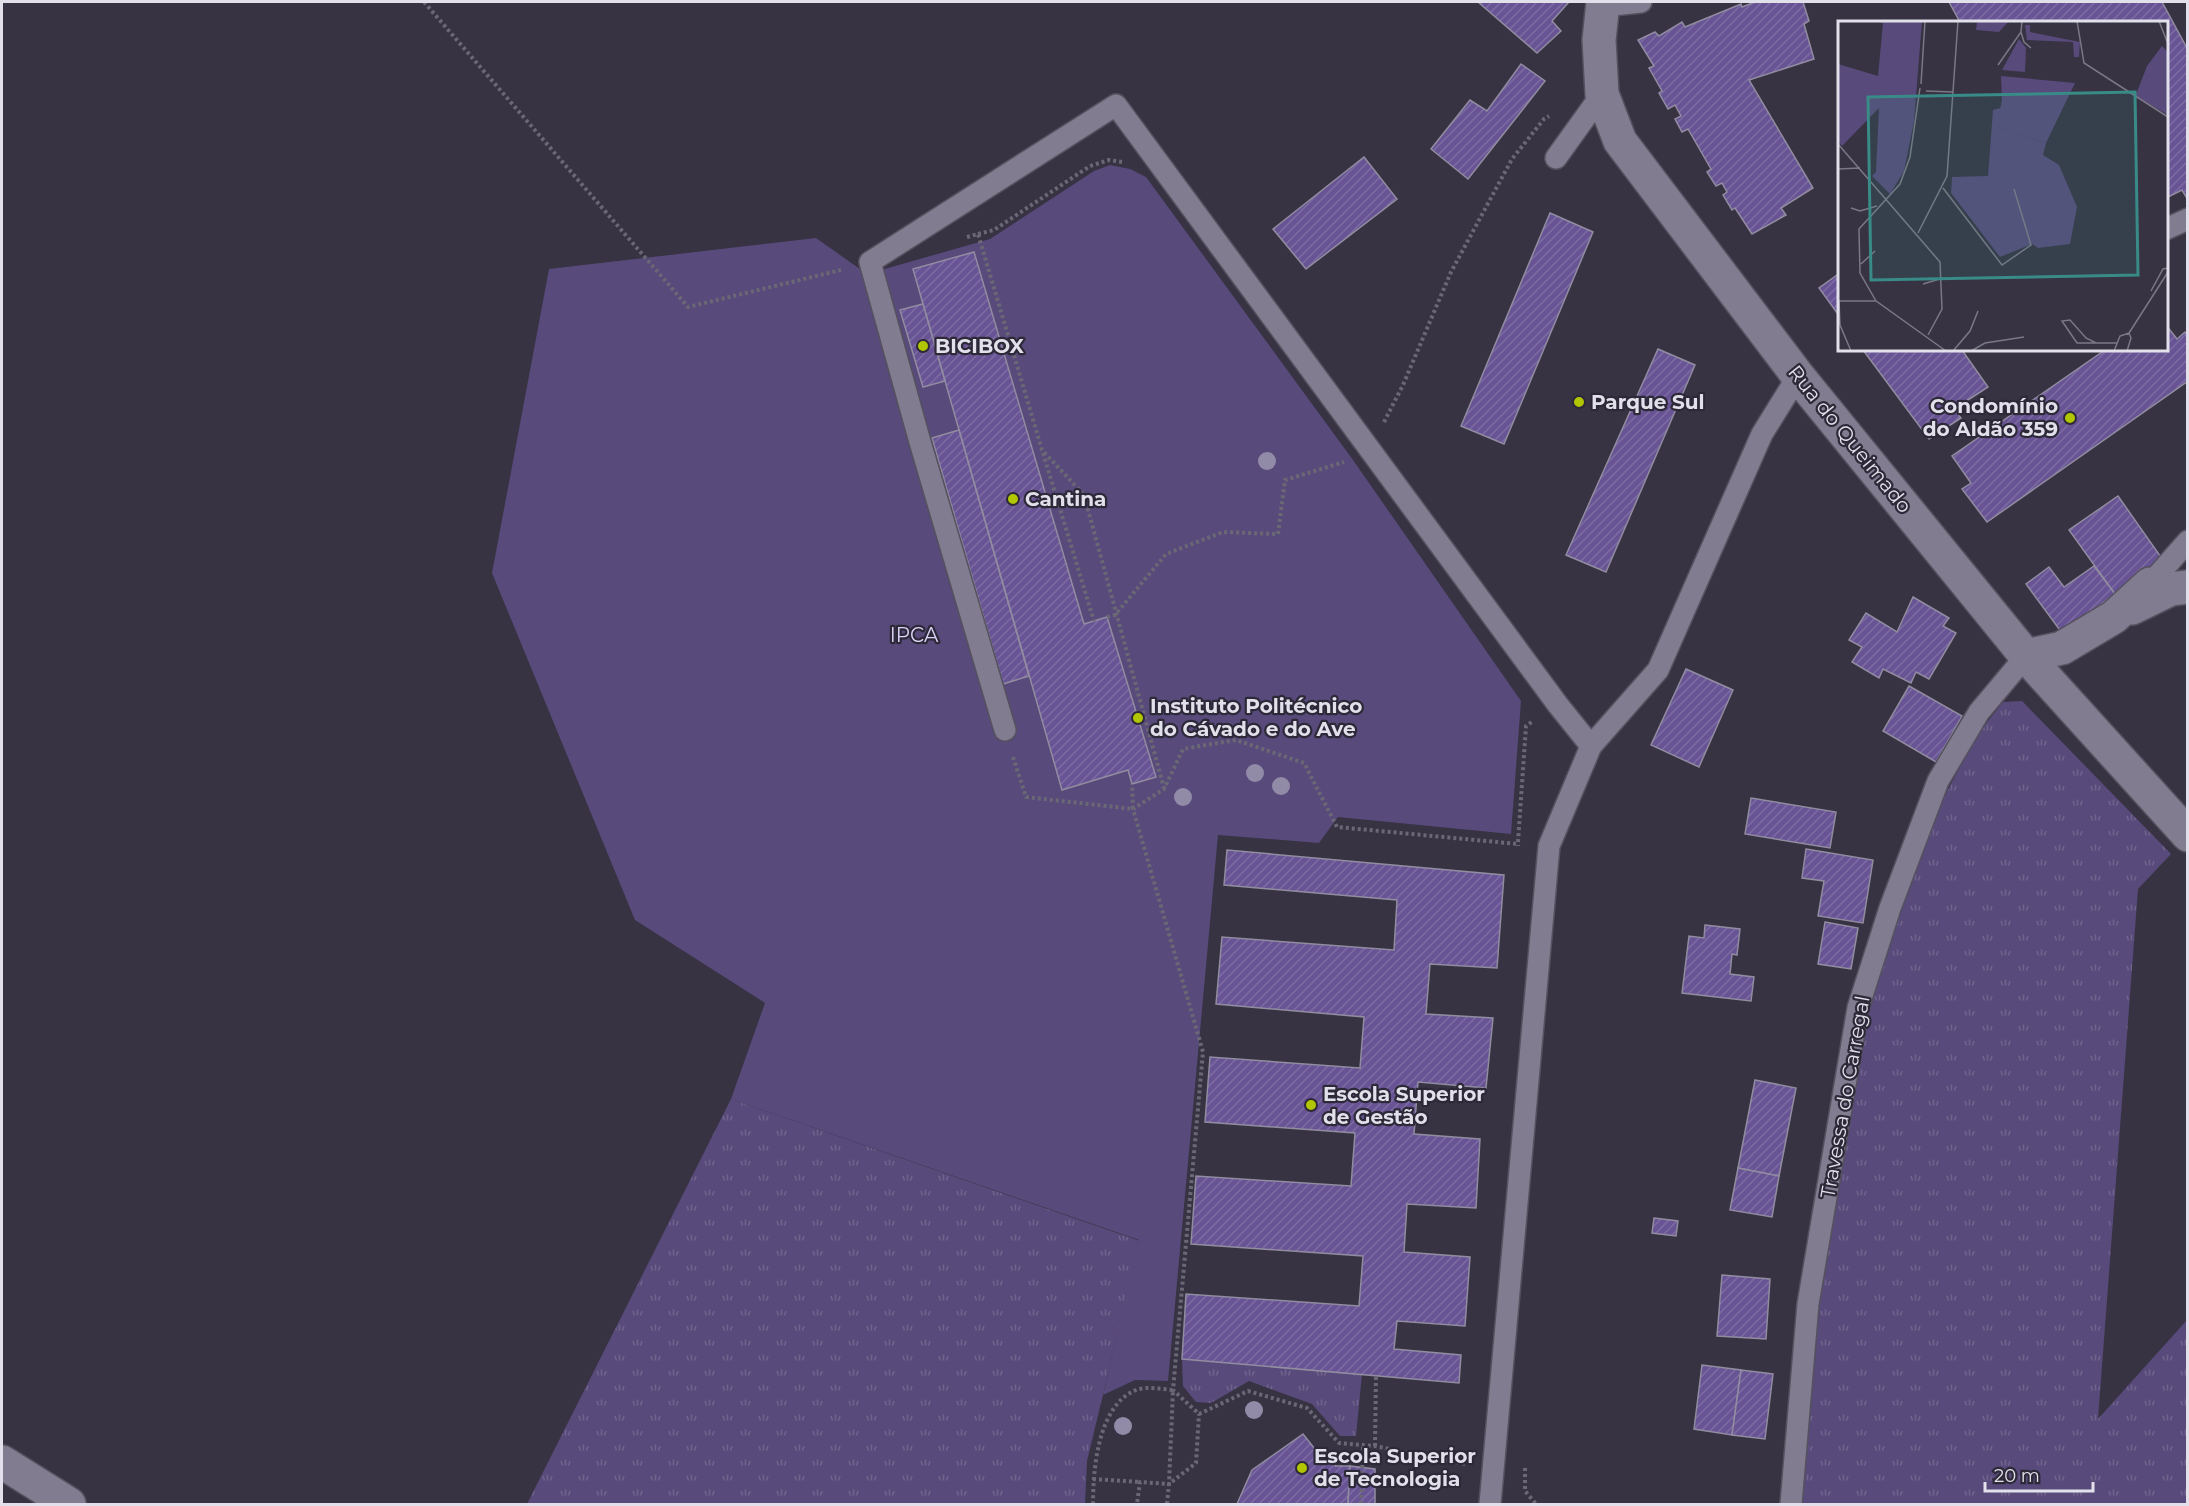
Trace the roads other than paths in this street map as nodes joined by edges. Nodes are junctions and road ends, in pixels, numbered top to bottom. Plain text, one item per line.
1 (1641, 2) edge
2 (1603, 4) edge
3 (1602, 94) junction
4 (1556, 158) dead end
5 (2187, 219) edge
6 (2168, 228) edge
7 (1798, 376) junction
8 (2187, 542) edge
9 (2150, 584) joint
10 (2187, 587) edge
11 (2114, 617) junction
12 (2026, 656) junction
13 (1005, 730) road end
14 (1592, 746) junction
15 (2187, 835) edge
16 (2, 1462) edge
17 (69, 1504) edge
18 (1490, 1504) edge
19 (1791, 1504) edge

1 - 2 lane
2 - 3 street, Rua do Queimado
3 - 4 lane
3 - 7 street, Rua do Queimado
5 - 6 lane
7 - 12 street, Rua do Queimado
7 - 14 lane
8 - 9 lane
9 - 11 street
10 - 11 street
11 - 12 street
12 - 15 street, Rua do Queimado
12 - 19 lane, Travessa do Carregal
13 - 14 lane
14 - 18 lane
16 - 17 street

